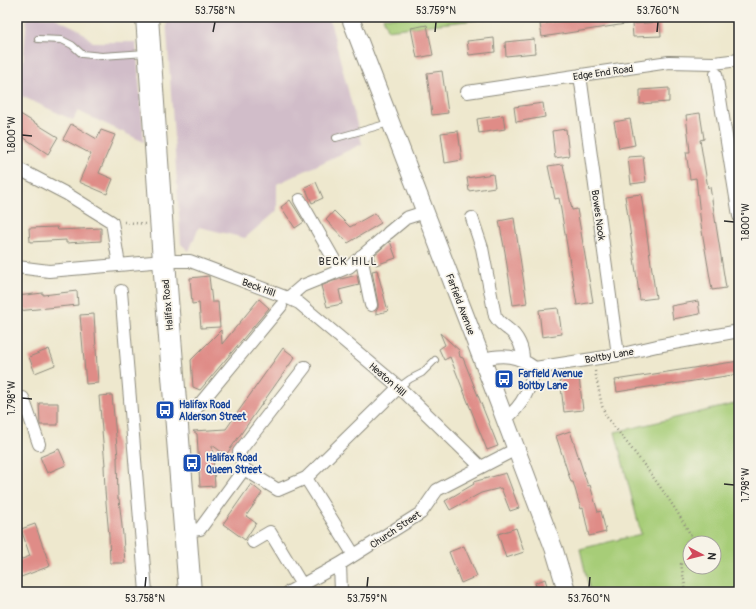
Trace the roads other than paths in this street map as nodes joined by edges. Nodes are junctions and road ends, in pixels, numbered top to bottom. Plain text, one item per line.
1 (147, 17) edge
2 (350, 17) edge
3 (38, 39) dead end
4 (149, 53) junction
5 (739, 60) edge
6 (716, 74) dead end
7 (580, 76) junction
8 (467, 92) dead end
9 (390, 122) junction
10 (336, 138) dead end
11 (17, 168) edge
12 (300, 200) dead end
13 (425, 212) junction
14 (739, 216) edge
15 (472, 218) dead end
16 (361, 256) junction
17 (164, 261) junction
18 (119, 265) junction
19 (17, 267) edge
20 (340, 270) junction
21 (122, 291) dead end
22 (284, 302) junction
23 (371, 305) dead end
24 (739, 331) edge
25 (618, 354) junction
26 (482, 359) junction
27 (435, 360) dead end
28 (523, 360) junction
29 (306, 367) dead end
30 (535, 368) junction
31 (398, 387) junction
32 (17, 400) edge
33 (176, 414) junction
34 (505, 419) junction
35 (39, 444) dead end
36 (516, 449) junction
37 (482, 466) junction
38 (244, 469) junction
39 (306, 478) junction
40 (185, 531) junction
41 (253, 542) dead end
42 (354, 555) junction
43 (340, 564) junction
44 (302, 585) junction
45 (146, 592) edge
46 (190, 592) edge
47 (289, 592) edge
48 (341, 592) edge
49 (567, 592) edge

1 - 4 highway, Halifax Road
2 - 9 street, Farfield Avenue
3 - 4 lane
4 - 17 highway, Halifax Road
5 - 7 street, Edge End Road
6 - 14 street
7 - 8 street, Edge End Road
7 - 25 street, Bowes Nook
9 - 10 lane
9 - 13 street, Farfield Avenue
11 - 18 street
12 - 20 street
13 - 16 street, Beck Hill
13 - 26 street, Farfield Avenue
15 - 28 street
16 - 20 street, Beck Hill
16 - 23 street
17 - 18 street, Beck Hill
17 - 22 street, Beck Hill
17 - 33 highway, Halifax Road
18 - 19 street, Beck Hill
20 - 22 street, Beck Hill
21 - 45 street
22 - 31 street, Heaton Hill
22 - 33 street
24 - 25 street, Boltby Lane
25 - 30 street, Boltby Lane
26 - 28 street
26 - 34 street, Farfield Avenue
27 - 31 lane
28 - 30 street
29 - 38 street
30 - 34 street
31 - 37 street, Heaton Hill
31 - 39 street
32 - 35 street
33 - 40 highway, Halifax Road
34 - 36 street, Farfield Avenue
36 - 37 street, Church Street
36 - 49 street, Farfield Avenue
37 - 42 street, Church Street
38 - 39 street
38 - 40 street
39 - 42 street
40 - 46 highway, Halifax Road
41 - 44 street
42 - 43 street, Church Street
43 - 44 street, Church Street
43 - 48 street
44 - 47 street, Church Street

